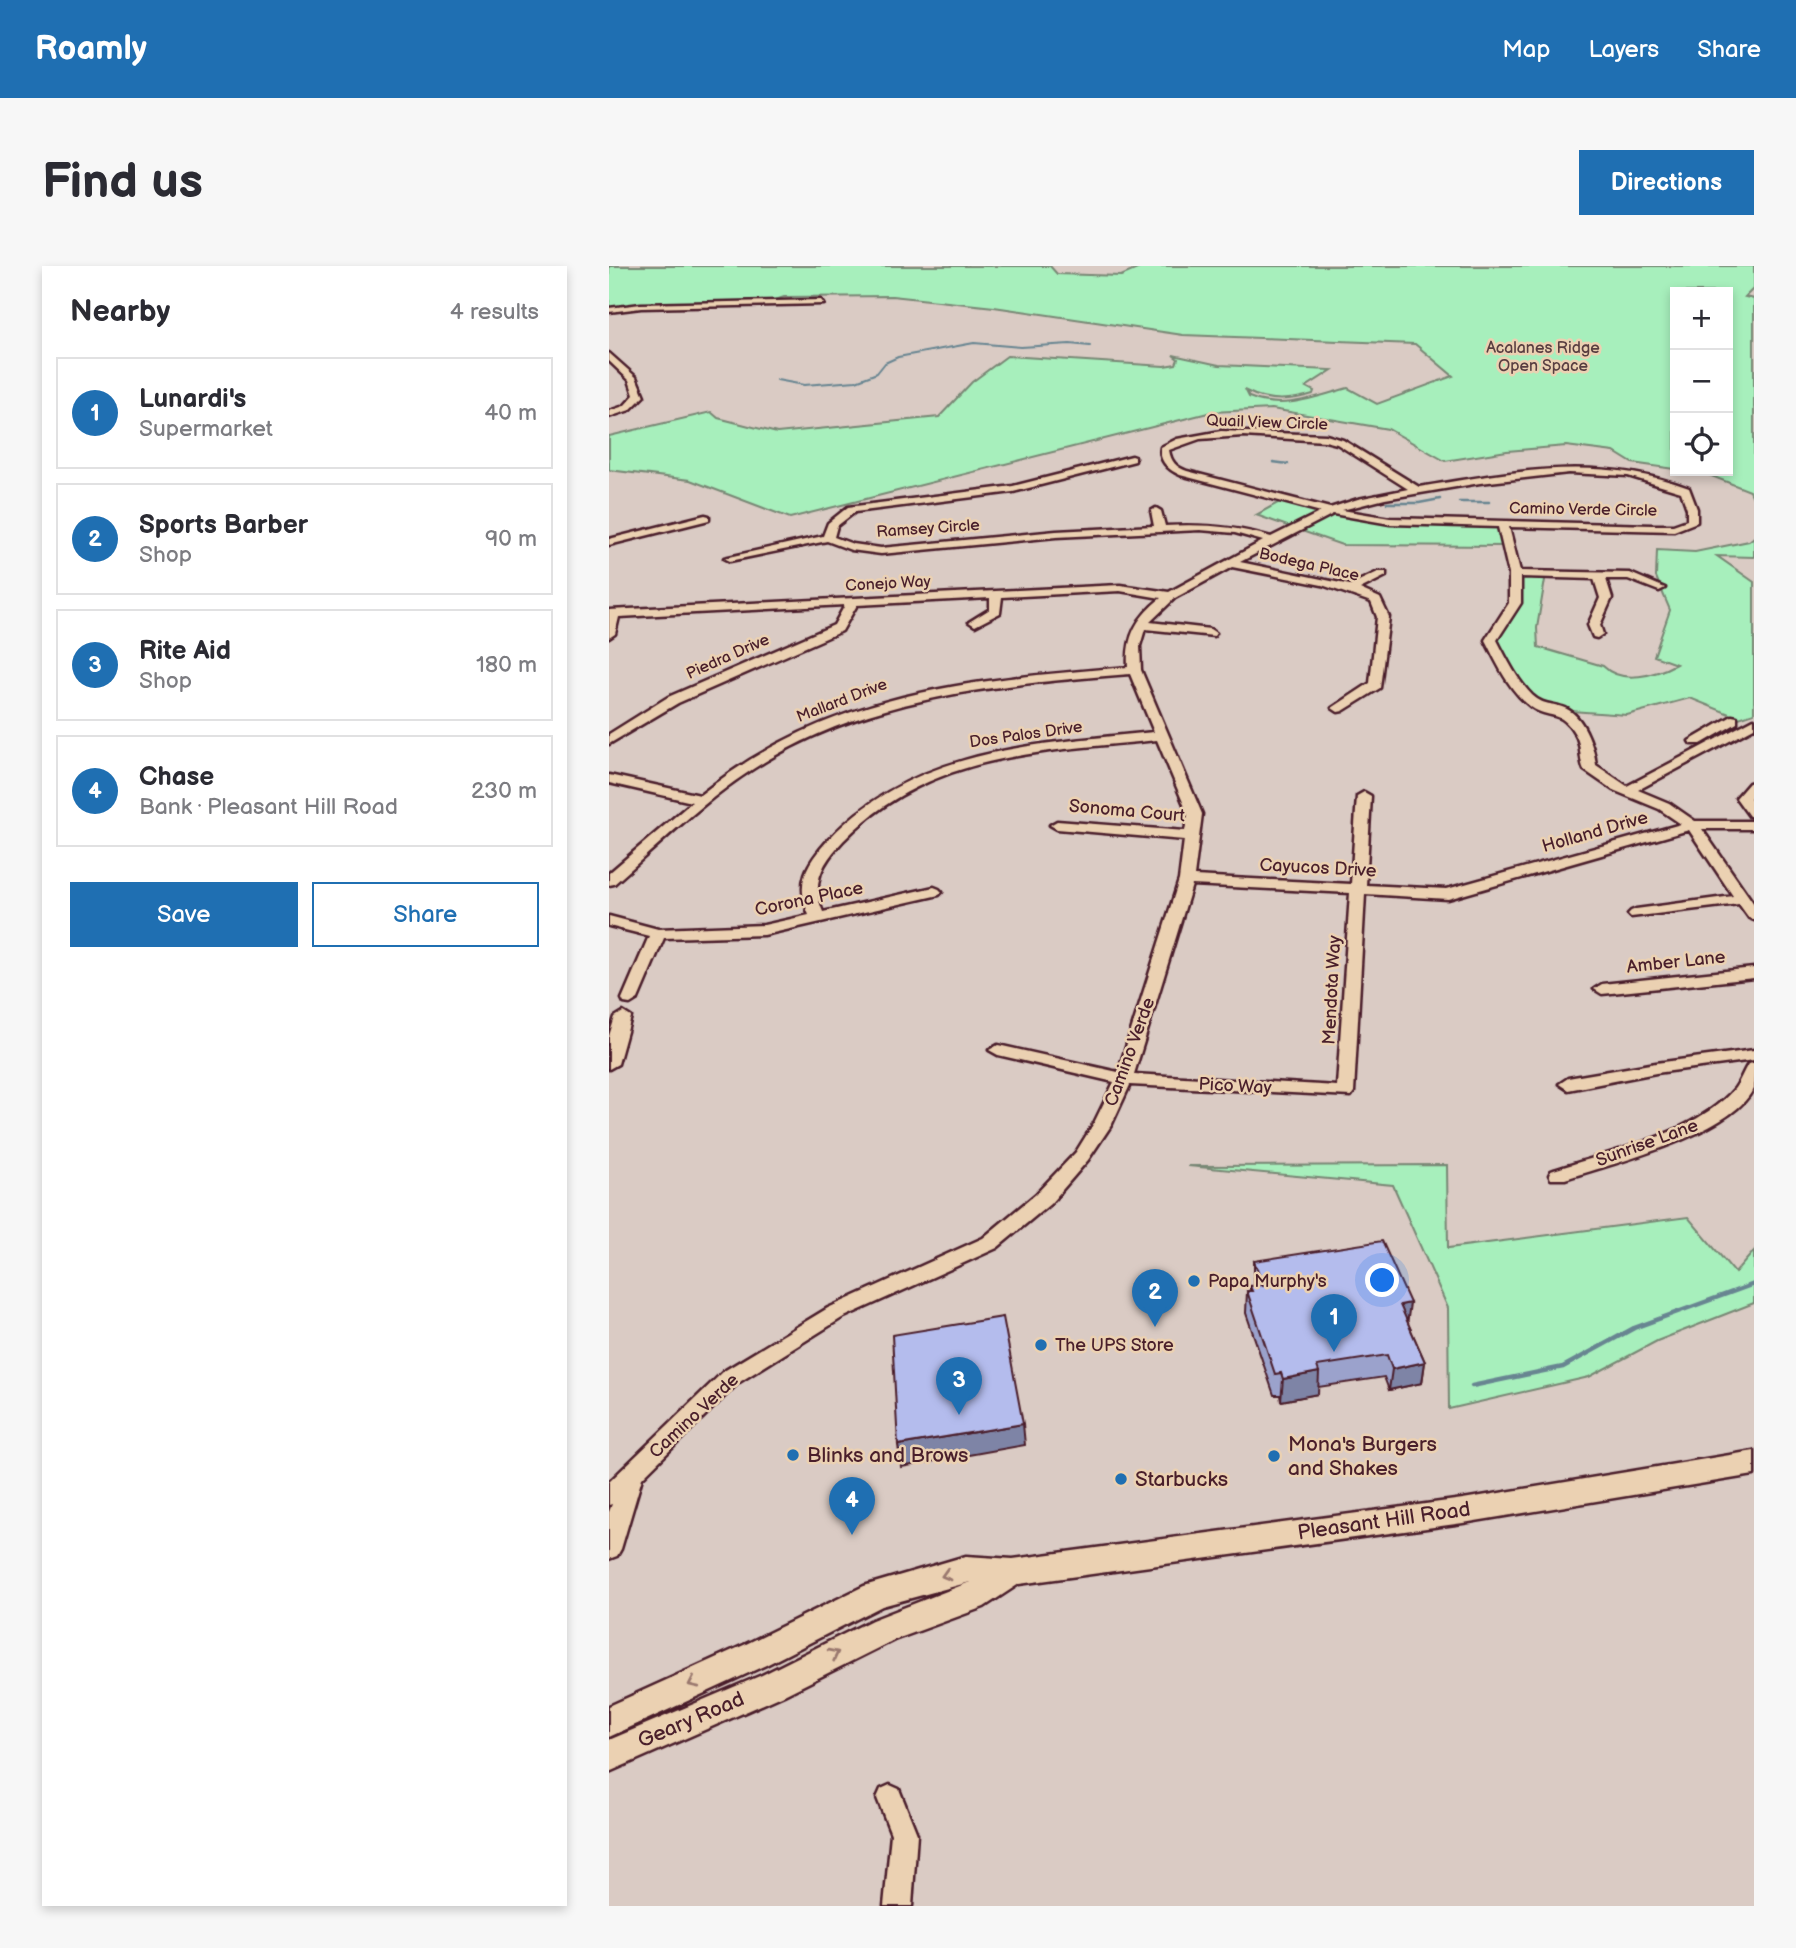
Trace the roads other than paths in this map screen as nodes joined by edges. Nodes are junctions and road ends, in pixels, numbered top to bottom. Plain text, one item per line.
1 (821, 302) dead end
2 (609, 310) edge
3 (609, 356) edge
4 (609, 414) edge
5 (1132, 459) dead end
6 (1418, 491) junction
7 (1156, 511) dead end
8 (1331, 511) junction
9 (705, 519) dead end
10 (1503, 524) junction
11 (1160, 528) junction
12 (828, 538) junction
13 (1270, 540) junction
14 (609, 542) edge
15 (730, 558) dead end
16 (1231, 563) junction
17 (1382, 574) dead end
18 (1515, 574) junction
19 (1599, 575) junction
20 (1353, 588) junction
21 (1659, 588) dead end
22 (996, 593) junction
23 (1169, 596) junction
24 (853, 601) junction
25 (612, 614) edge
26 (975, 622) dead end
27 (1141, 625) junction
28 (1210, 633) dead end
29 (609, 634) edge
30 (1597, 634) dead end
31 (1135, 670) junction
32 (1338, 708) dead end
33 (1732, 720) dead end
34 (1754, 723) edge
35 (1163, 735) junction
36 (609, 740) edge
37 (609, 779) edge
38 (1754, 786) edge
39 (1623, 789) junction
40 (1364, 796) dead end
41 (703, 800) junction
42 (1754, 813) edge
43 (1057, 825) dead end
44 (1692, 825) junction
45 (1754, 825) edge
46 (1193, 836) junction
47 (1186, 880) junction
48 (609, 881) edge
49 (1356, 889) junction
50 (934, 892) dead end
51 (1448, 894) joint
52 (1741, 899) junction
53 (1636, 914) dead end
54 (1754, 915) edge
55 (817, 916) junction
56 (609, 920) edge
57 (658, 934) junction
58 (1754, 973) edge
59 (1602, 989) dead end
60 (630, 999) dead end
61 (623, 1017) dead end
62 (999, 1050) dead end
63 (1754, 1055) edge
64 (609, 1064) edge
65 (1754, 1068) edge
66 (1124, 1079) junction
67 (1568, 1084) dead end
68 (1345, 1092) joint
69 (1558, 1175) dead end
70 (1754, 1463) edge
71 (632, 1475) junction
72 (609, 1496) edge
73 (609, 1549) edge
74 (1013, 1572) junction
75 (755, 1655) joint
76 (773, 1685) joint
77 (609, 1722) edge
78 (609, 1756) edge
79 (890, 1798) dead end
80 (898, 1906) edge

1 - 2 street
3 - 4 street
5 - 12 street, Ramsey Circle
6 - 8 street, Camino Verde Circle
6 - 8 street, Quail View Circle
6 - 10 street, Camino Verde Circle
7 - 11 street
8 - 10 street, Camino Verde Circle
8 - 13 street
9 - 14 street
10 - 18 street
11 - 12 street, Ramsey Circle
11 - 13 street, Ramsey Circle
12 - 15 street
13 - 16 street
16 - 20 street, Bodega Place
16 - 23 street
17 - 20 street
18 - 19 street
18 - 39 street
19 - 21 street
19 - 30 street
20 - 32 street, Bodega Place
22 - 23 street, Conejo Way
22 - 24 street, Conejo Way
22 - 26 street
23 - 27 street
24 - 25 street, Conejo Way
24 - 36 street, Piedra Drive
25 - 29 street
27 - 28 street
27 - 31 street, Camino Verde
31 - 35 street, Camino Verde
31 - 41 street, Mallard Drive
33 - 39 street
34 - 39 street
35 - 46 street, Camino Verde
35 - 55 street, Dos Palos Drive
37 - 41 street
38 - 42 street
39 - 44 street
40 - 49 street, Mendota Way
41 - 48 street, Mallard Drive
43 - 46 street, Sonoma Court
44 - 45 street, Holland Drive
44 - 51 street, Holland Drive
44 - 52 street
46 - 47 street, Camino Verde
47 - 49 street, Cayucos Drive
47 - 66 street, Camino Verde
49 - 51 street, Cayucos Drive
49 - 68 street, Mendota Way
50 - 55 street, Corona Place
52 - 53 street
52 - 54 street
55 - 57 street, Corona Place
56 - 57 street, Corona Place
57 - 60 street
58 - 59 street, Amber Lane
61 - 64 street
62 - 66 street, Pico Way
63 - 67 street
65 - 69 street, Sunrise Lane
66 - 68 street, Pico Way
66 - 71 street, Camino Verde
70 - 74 main road, Pleasant Hill Road
71 - 72 street, Camino Verde
71 - 73 street, Camino Verde
74 -> 75 main road, Pleasant Hill Road
76 -> 74 main road, Pleasant Hill Road
75 -> 77 main road, Geary Road
76 - 78 main road, Geary Road
79 - 80 street

